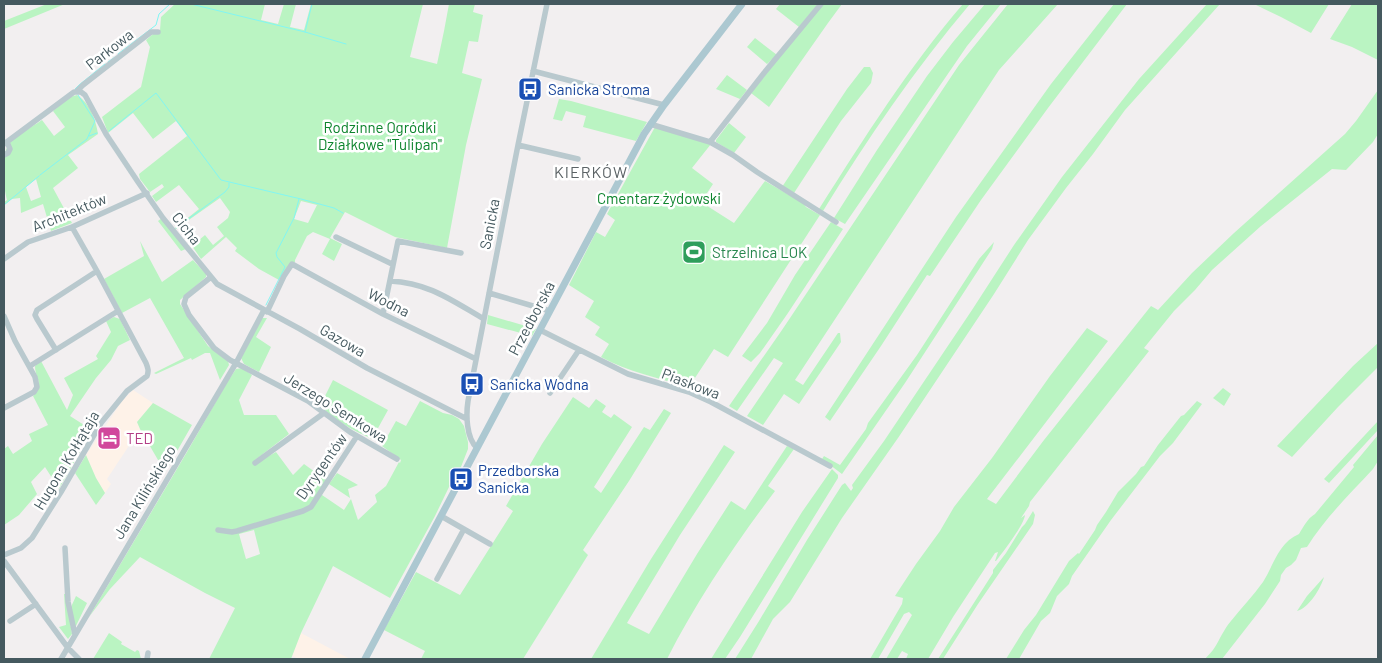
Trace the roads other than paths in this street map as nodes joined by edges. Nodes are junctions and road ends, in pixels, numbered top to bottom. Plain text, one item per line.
1 (547, 4) edge
2 (742, 4) edge
3 (820, 4) edge
4 (158, 32) dead end
5 (534, 71) junction
6 (79, 92) junction
7 (664, 105) junction
8 (650, 124) junction
9 (710, 142) junction
10 (5, 143) edge
11 (518, 145) junction
12 (4, 155) edge
13 (578, 159) dead end
14 (147, 193) junction
15 (836, 222) dead end
16 (72, 227) junction
17 (336, 237) dead end
18 (461, 253) dead end
19 (4, 258) edge
20 (392, 264) junction
21 (98, 271) junction
22 (211, 277) junction
23 (390, 281) junction
24 (489, 293) junction
25 (118, 311) junction
26 (265, 311) junction
27 (550, 311) junction
28 (383, 314) junction
29 (4, 316) edge
30 (484, 319) junction
31 (540, 330) junction
32 (56, 350) junction
33 (579, 350) junction
34 (476, 360) junction
35 (236, 362) junction
36 (30, 366) junction
37 (550, 393) dead end
38 (4, 408) edge
39 (324, 413) junction
40 (467, 418) junction
41 (357, 436) junction
42 (477, 448) junction
43 (397, 459) dead end
44 (255, 463) dead end
45 (830, 466) dead end
46 (441, 516) junction
47 (464, 529) junction
48 (218, 530) dead end
49 (490, 544) dead end
50 (65, 548) dead end
51 (4, 555) edge
52 (4, 560) edge
53 (437, 578) dead end
54 (36, 604) junction
55 (10, 622) dead end
56 (75, 635) junction
57 (68, 648) junction
58 (61, 659) edge
59 (79, 659) edge
60 (365, 659) edge

1 - 5 street, Sanicka
2 - 7 main road, Przedborska
3 - 9 street
4 - 6 street, Parkowa
5 - 7 street
5 - 11 street, Sanicka
6 - 10 street, Parkowa
6 - 14 street, Cicha
7 - 8 main road, Przedborska
8 - 9 street
8 - 27 main road, Przedborska
9 - 15 street
10 - 12 street, Parkowa
11 - 13 street
11 - 24 street, Sanicka
14 - 16 street, Architektów
14 - 22 street, Cicha
16 - 19 street, Architektów
16 - 21 street
17 - 20 street
18 - 20 street
20 - 23 street
21 - 25 street
21 - 32 street
22 - 26 street, Gazowa
22 - 35 street
23 - 28 street
23 - 30 street
24 - 27 street
24 - 30 street, Sanicka
25 - 32 street
25 - 51 street, Hugona Kołłątaja
26 - 28 street, Wodna
26 - 35 street
26 - 40 street, Gazowa
27 - 31 main road, Przedborska
28 - 34 street, Wodna
29 - 36 street
30 - 34 street, Sanicka
31 - 33 street, Piaskowa
31 - 42 main road, Przedborska
32 - 36 street
33 - 37 street
33 - 45 street, Piaskowa
34 - 40 street, Sanicka
35 - 39 street, Jerzego Semkowa
35 - 56 street, Jana Kilińskiego
36 - 38 street
39 - 41 street, Jerzego Semkowa
39 - 44 street
40 - 42 street, Sanicka
41 - 43 street, Jerzego Semkowa
41 - 48 street, Dyrygentów
42 - 46 main road, Przedborska
46 - 47 street
46 - 60 main road, Przedborska
47 - 49 street
47 - 53 street
50 - 56 street
52 - 54 street
54 - 55 street
54 - 57 street
56 - 57 street, Jana Kilińskiego
57 - 58 street, Jana Kilińskiego
57 - 59 street

